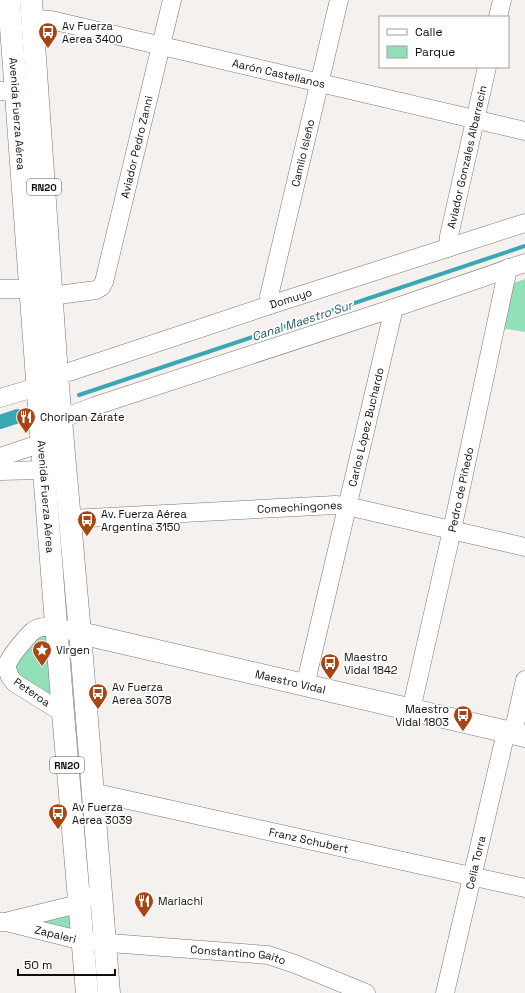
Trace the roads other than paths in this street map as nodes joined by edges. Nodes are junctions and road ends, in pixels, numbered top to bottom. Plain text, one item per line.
1 (9, 0) edge
2 (172, 0) edge
3 (339, 0) edge
4 (502, 0) edge
5 (31, 9) edge
6 (498, 16) edge
7 (161, 46) junction
8 (487, 68) edge
9 (320, 84) junction
10 (8, 91) edge
11 (475, 120) junction
12 (525, 131) edge
13 (525, 223) edge
14 (448, 248) junction
15 (525, 263) edge
16 (508, 268) junction
17 (0, 289) edge
18 (31, 289) junction
19 (51, 296) junction
20 (270, 305) junction
21 (394, 308) junction
22 (57, 375) junction
23 (37, 387) junction
24 (0, 398) edge
25 (61, 419) junction
26 (42, 443) junction
27 (0, 457) edge
28 (44, 470) junction
29 (0, 471) edge
30 (347, 506) junction
31 (70, 520) junction
32 (452, 530) junction
33 (525, 547) edge
34 (56, 628) junction
35 (80, 633) junction
36 (3, 666) edge
37 (525, 680) edge
38 (305, 686) junction
39 (411, 710) junction
40 (63, 713) junction
41 (515, 734) edge
42 (92, 792) junction
43 (472, 877) junction
44 (525, 888) edge
45 (100, 892) junction
46 (80, 901) junction
47 (3, 922) edge
48 (83, 940) junction
49 (104, 942) junction
50 (87, 993) edge
51 (109, 993) edge
52 (366, 993) edge
53 (445, 993) edge

1 - 10 main road, Avenida Fuerza Aérea / RN20
2 - 7 street, Aviador Pedro Zanni
3 - 9 street, Camilo Isleño
4 - 6 street
5 - 7 street, Aarón Castellanos
5 - 19 main road, Avenida Fuerza Aérea / RN20
7 - 9 street, Aarón Castellanos
7 - 19 street, Aviador Pedro Zanni
8 - 11 street, Aviador Gonzales Albarracín
9 - 11 street, Aarón Castellanos
9 - 20 street, Camilo Isleño
10 - 18 main road, Avenida Fuerza Aérea / RN20
11 - 12 street, Aarón Castellanos
11 - 14 street, Aviador Gonzales Albarracín
13 - 14 street, Domuyo
14 - 20 street, Domuyo
15 - 16 street
16 - 21 street
16 - 32 street, Pedro de Piñedo
17 - 18 street
18 - 23 main road, Avenida Fuerza Aérea / RN20
19 - 22 main road, Avenida Fuerza Aérea / RN20
20 - 22 street, Domuyo
21 - 25 street
21 - 30 street, Carlos López Buchardo
22 - 25 main road, Avenida Fuerza Aérea / RN20
23 - 24 street
23 - 25 main road
23 - 26 main road, Avenida Fuerza Aérea / RN20
25 - 31 main road, Avenida Fuerza Aérea / RN20
26 - 27 street
26 - 28 main road, Avenida Fuerza Aérea / RN20
28 - 29 street
28 - 34 main road, Avenida Fuerza Aérea / RN20
30 - 31 street, Comechingones
30 - 32 street, Comechingones
30 - 38 street, Carlos López Buchardo
31 - 35 main road, Avenida Fuerza Aérea / RN20
32 - 33 street, Comechingones
32 - 39 street, Pedro de Piñedo
34 - 35 street, Maestro Vidal
34 - 36 street, Peteroa
34 - 40 main road, Avenida Fuerza Aérea / RN20
35 - 38 main road, Maestro Vidal
35 - 42 main road, Avenida Fuerza Aérea / RN20
36 - 40 street, Peteroa
37 - 41 street, Celia Torra
38 - 39 main road, Maestro Vidal
39 - 41 main road, Maestro Vidal
40 - 46 main road, Avenida Fuerza Aérea / RN20
41 - 43 street, Celia Torra
42 - 43 street, Franz Schubert
42 - 45 main road, Avenida Fuerza Aérea / RN20
43 - 44 street, Franz Schubert
43 - 53 street, Celia Torra
45 - 46 street, Zapaleri
45 - 49 main road, Avenida Fuerza Aérea / RN20
46 - 47 street, Zapaleri
46 - 48 main road, Avenida Fuerza Aérea / RN20
47 - 48 street, Zapaleri
48 - 49 street, Zapaleri
48 - 50 main road, Avenida Fuerza Aérea / RN20
49 - 51 main road, Avenida Fuerza Aérea / RN20
49 - 52 street, Constantino Gaito

